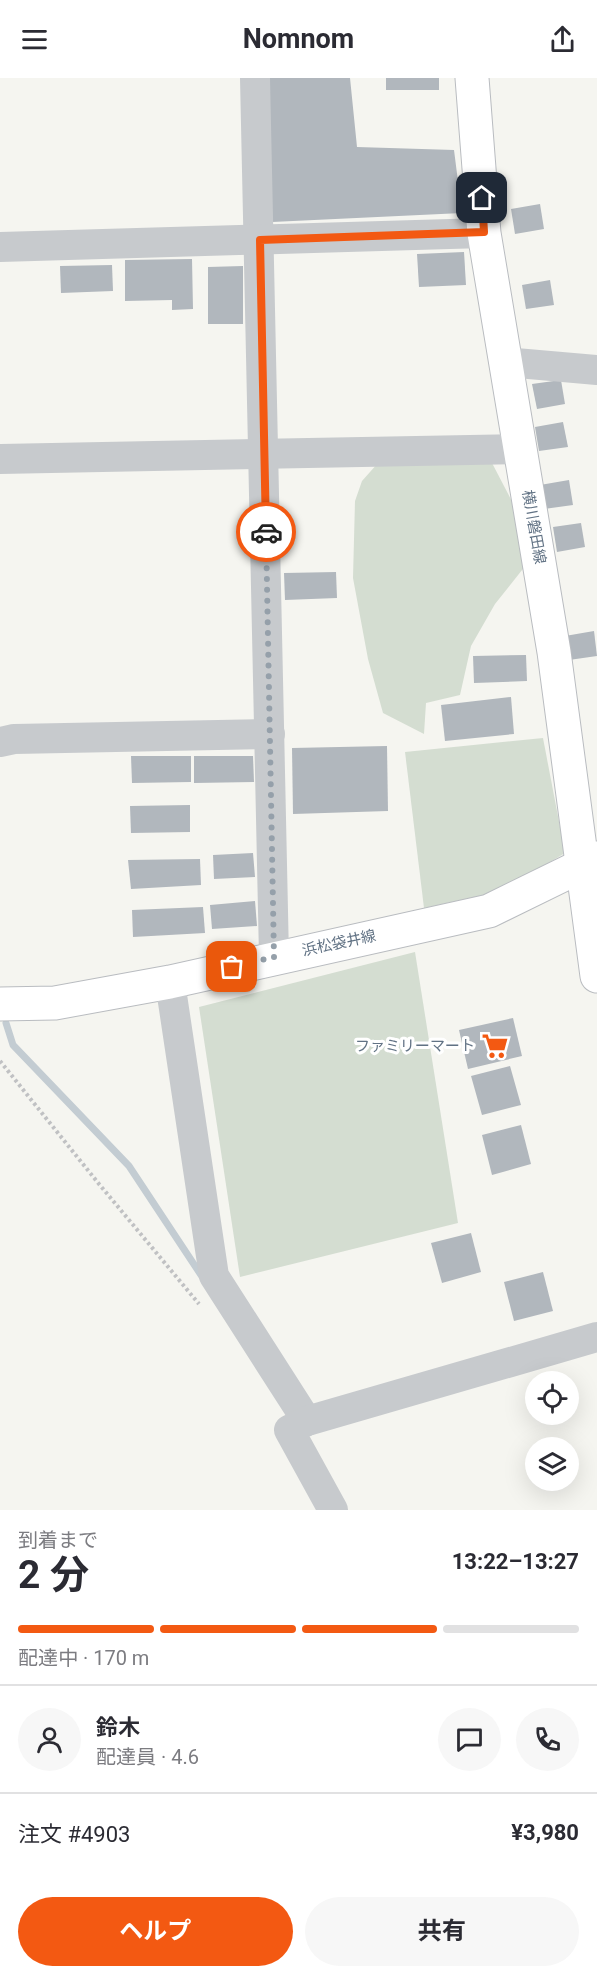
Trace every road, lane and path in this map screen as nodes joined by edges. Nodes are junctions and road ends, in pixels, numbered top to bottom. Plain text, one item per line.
1 (255, 78) edge
2 (472, 78) edge
3 (484, 232) junction
4 (260, 240) junction
5 (0, 247) edge
6 (505, 362) junction
7 (597, 370) edge
8 (519, 449) junction
9 (264, 454) junction
10 (0, 459) edge
11 (270, 734) junction
12 (0, 742) edge
13 (590, 862) edge
14 (274, 957) junction
15 (597, 976) edge
16 (170, 982) junction
17 (0, 1004) edge
18 (0, 1061) edge
19 (202, 1307) dead end
20 (597, 1337) edge
21 (300, 1424) junction
22 (333, 1510) edge

1 - 4 street
2 - 3 main road, 横川磐田線
3 - 4 street
3 - 6 main road, 横川磐田線
4 - 5 street
4 - 9 street
6 - 7 street
6 - 8 main road, 横川磐田線
8 - 9 street
8 - 13 main road, 横川磐田線
9 - 10 street
9 - 11 street
11 - 12 street
11 - 14 street
13 - 14 main road, 浜松袋井線
13 - 15 main road, 横川磐田線
14 - 16 main road, 浜松袋井線
16 - 17 main road, 浜松袋井線
16 - 21 street
18 - 19 path
20 - 21 street
21 - 22 street

